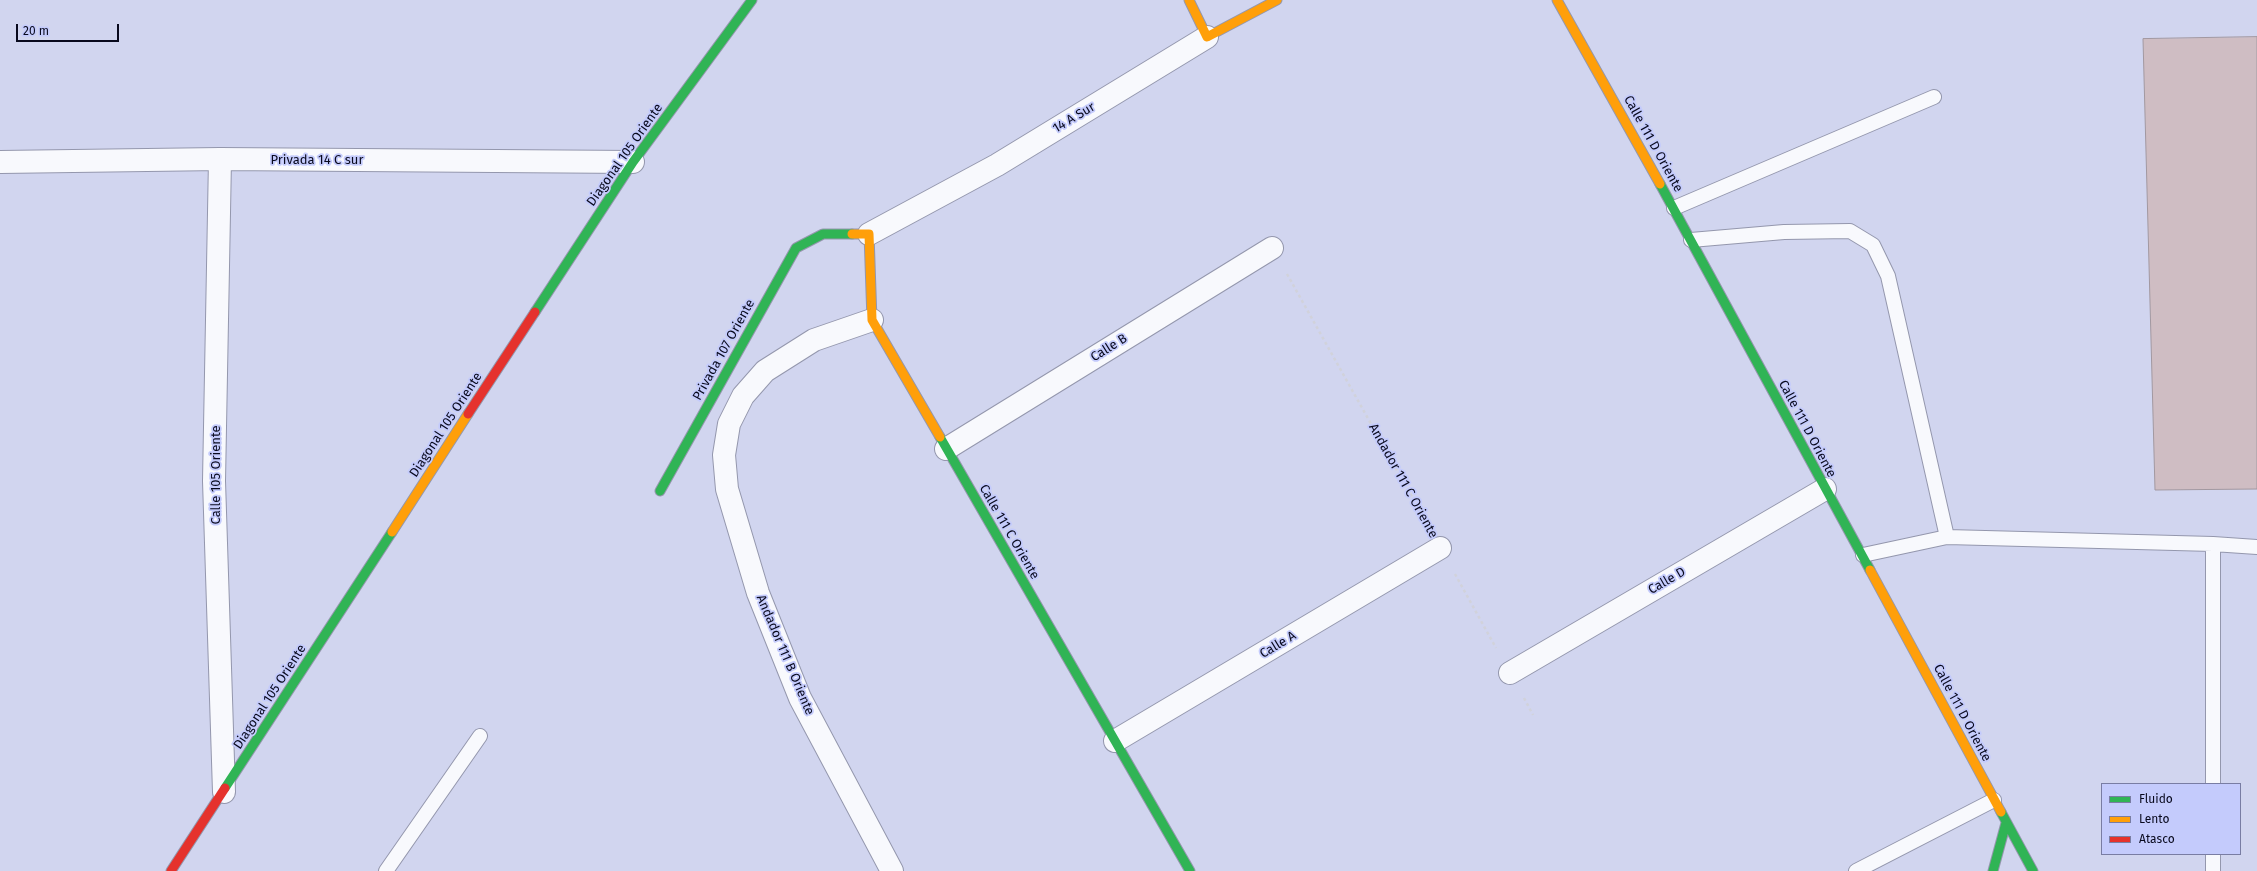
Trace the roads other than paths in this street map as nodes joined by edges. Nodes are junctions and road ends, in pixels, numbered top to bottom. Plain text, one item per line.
1 (752, 0) edge
2 (1189, 0) edge
3 (1277, 0) edge
4 (1557, 0) edge
5 (1208, 37) junction
6 (1934, 97) dead end
7 (220, 159) junction
8 (0, 162) edge
9 (633, 162) junction
10 (1674, 208) junction
11 (869, 234) junction
12 (1691, 240) junction
13 (1272, 248) road end
14 (872, 320) junction
15 (946, 449) junction
16 (1825, 489) junction
17 (660, 491) dead end
18 (1947, 537) junction
19 (2213, 544) junction
20 (2257, 547) edge
21 (1440, 548) road end
22 (1863, 555) junction
23 (1510, 673) road end
24 (480, 736) dead end
25 (1115, 741) junction
26 (2213, 783) edge
27 (224, 792) junction
28 (1994, 800) junction
29 (2006, 823) junction
30 (2213, 855) edge
31 (172, 871) edge
32 (386, 871) edge
33 (892, 871) edge
34 (1190, 871) edge
35 (1856, 871) edge
36 (1993, 871) edge
37 (2034, 871) edge
38 (2213, 871) edge

1 - 9 street, Diagonal 105 Oriente
2 - 5 street
3 - 5 street, 14 A Sur
4 - 10 street, Calle 111 D Oriente
5 - 11 street, 14 A Sur
6 - 10 lane
7 - 8 street, Privada 14 C sur
7 - 9 street, Privada 14 C sur
7 - 27 street, Calle 105 Oriente
9 - 27 street, Diagonal 105 Oriente
10 - 12 street, Calle 111 D Oriente
11 - 14 street, Calle 111 C Oriente
11 - 17 street, Privada 107 Oriente
12 - 16 street, Calle 111 D Oriente
12 - 18 lane
13 - 15 street, Calle B
14 - 15 street, Calle 111 C Oriente
14 - 33 street, Andador 111 B Oriente
15 - 25 street, Calle 111 C Oriente
16 - 22 street, Calle 111 D Oriente
16 - 23 street, Calle D
18 - 19 lane
18 - 22 lane
19 - 20 lane
19 - 26 lane
21 - 25 street, Calle A
22 - 28 street, Calle 111 D Oriente
24 - 32 lane
25 - 34 street, Calle 111 C Oriente
27 - 31 street, Diagonal 105 Oriente
28 - 29 street, Calle 111 D Oriente
28 - 35 lane
29 - 36 street
29 - 37 street, Calle 111 D Oriente
30 - 38 lane

